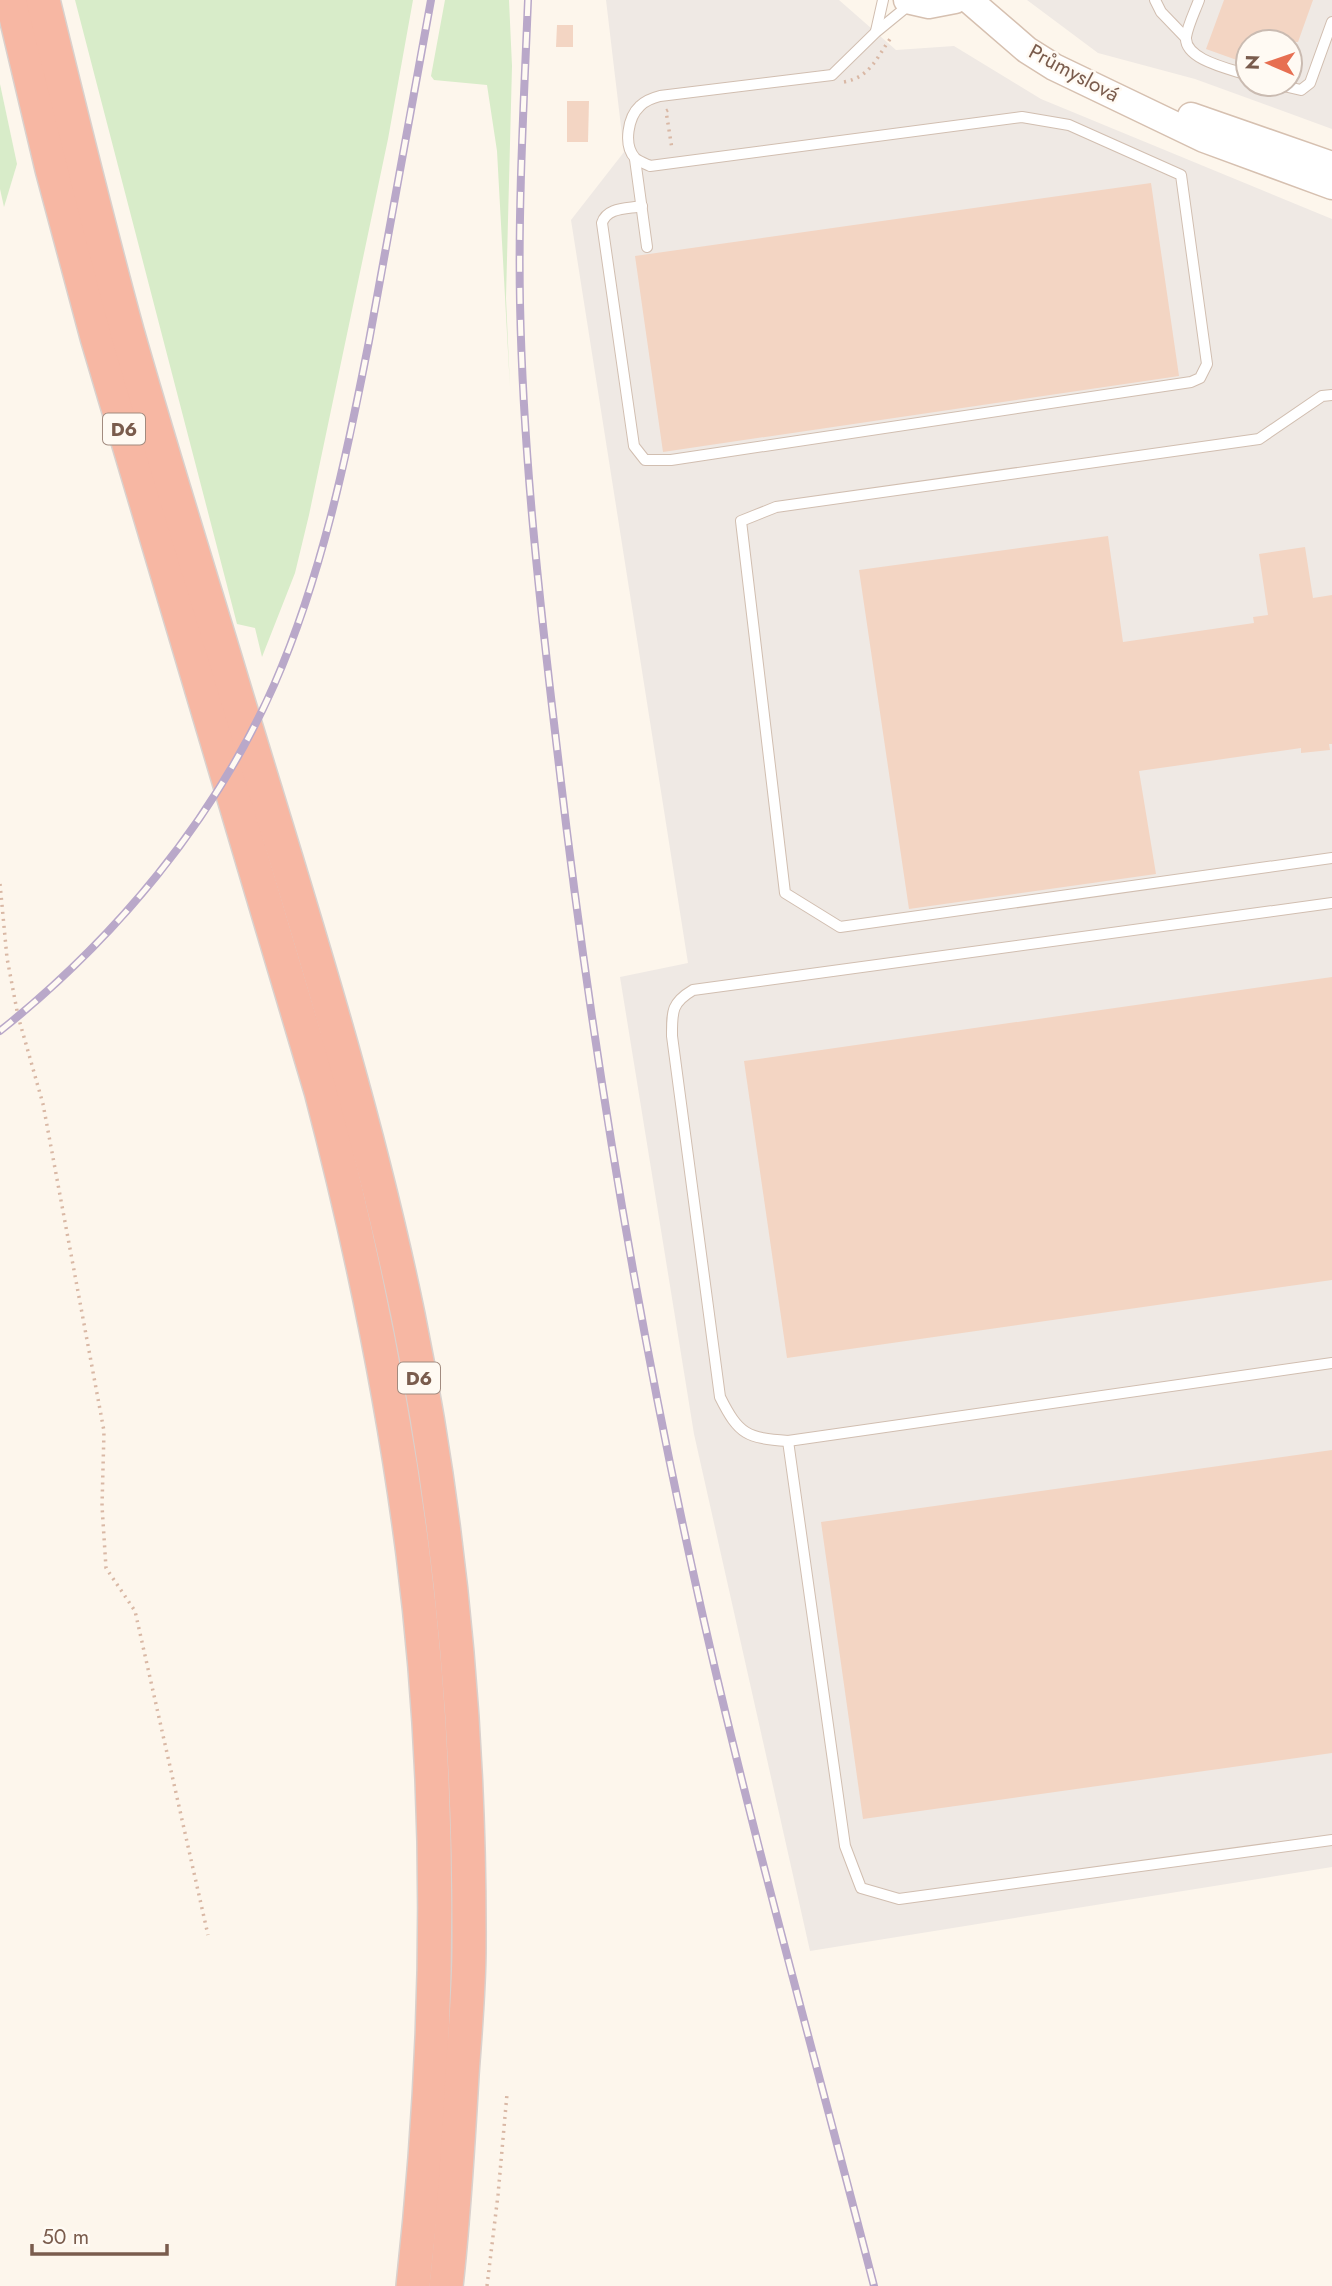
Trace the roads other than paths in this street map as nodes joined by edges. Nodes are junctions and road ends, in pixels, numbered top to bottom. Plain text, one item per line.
1 (12, 0) edge
2 (43, 0) edge
3 (883, 0) edge
4 (955, 0) edge
5 (969, 0) edge
6 (1155, 0) edge
7 (1199, 0) edge
8 (910, 1) edge
9 (1332, 22) edge
10 (876, 32) junction
11 (1186, 38) junction
12 (1234, 70) edge
13 (1304, 88) edge
14 (1151, 112) junction
15 (635, 159) junction
16 (1332, 165) edge
17 (1332, 186) edge
18 (642, 206) junction
19 (647, 247) dead end
20 (1332, 395) edge
21 (1332, 858) edge
22 (1332, 903) edge
23 (1332, 1363) edge
24 (788, 1441) junction
25 (1332, 1840) edge
26 (413, 2286) edge
27 (446, 2286) edge

1 - 26 highway, D6
2 - 27 highway, D6
3 - 10 lane
4 - 8 main road
5 - 14 main road, Průmyslová
6 - 11 lane
7 - 11 lane
8 - 10 lane
9 - 13 lane
10 - 15 lane
11 - 12 lane
14 - 16 main road, Průmyslová
14 - 17 main road, Průmyslová
15 - 18 lane
15 - 18 lane
18 - 19 lane
20 - 21 lane
22 - 24 lane
23 - 24 lane
24 - 25 lane

